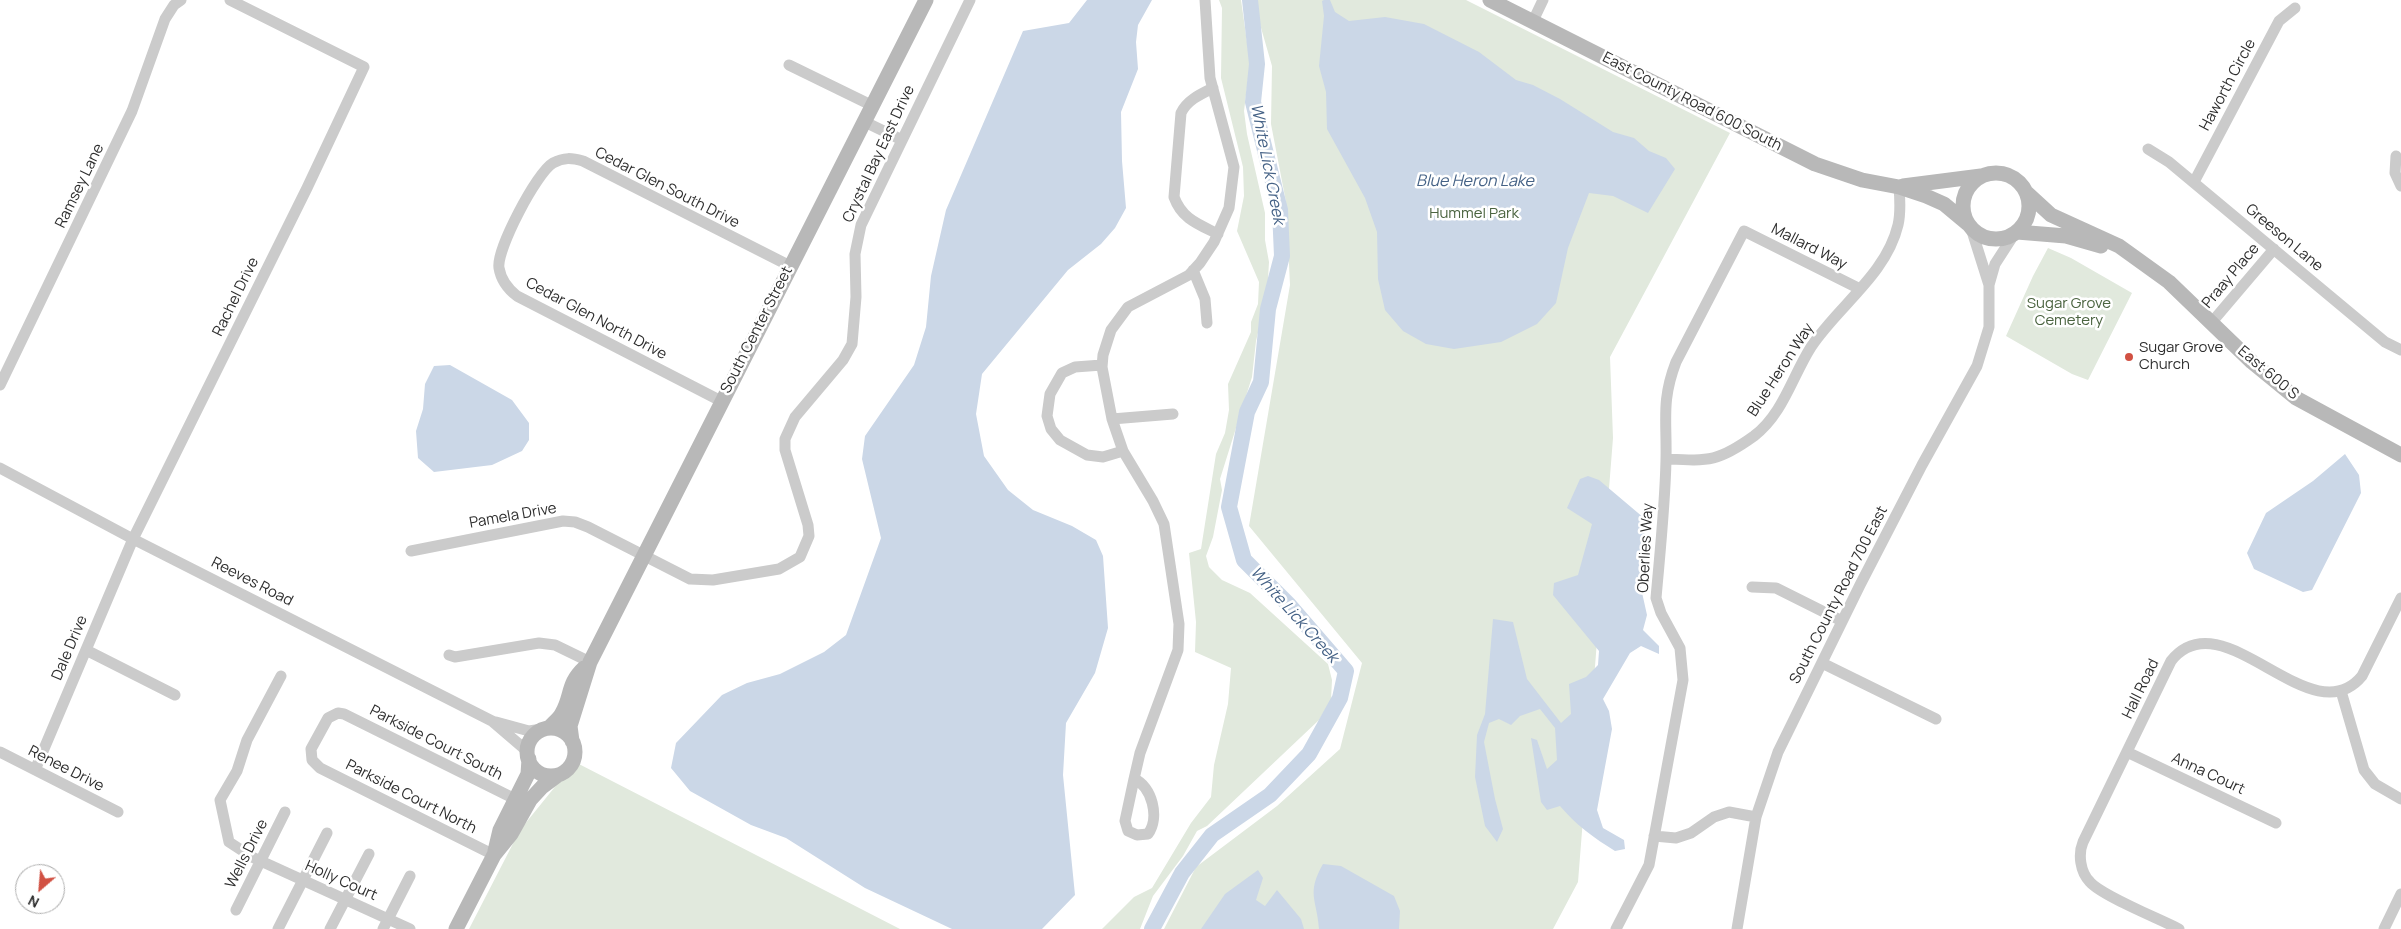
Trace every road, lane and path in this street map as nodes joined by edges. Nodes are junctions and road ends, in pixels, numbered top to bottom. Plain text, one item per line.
1 (181, 0) edge
2 (230, 0) edge
3 (926, 0) edge
4 (970, 0) edge
5 (1205, 0) edge
6 (1490, 0) edge
7 (1543, 0) edge
8 (2295, 8) dead end
9 (1532, 21) junction
10 (789, 65) dead end
11 (1213, 88) junction
12 (872, 106) junction
13 (865, 122) junction
14 (900, 139) junction
15 (2148, 149) dead end
16 (2396, 156) dead end
17 (1981, 176) junction
18 (2194, 182) junction
19 (2401, 186) edge
20 (1899, 187) junction
21 (2027, 194) junction
22 (522, 209) joint
23 (1970, 226) junction
24 (1744, 231) joint
25 (2016, 233) junction
26 (1218, 234) junction
27 (2274, 249) junction
28 (790, 266) junction
29 (2150, 269) junction
30 (1193, 270) junction
31 (1989, 285) junction
32 (1860, 289) junction
33 (2212, 322) junction
34 (1207, 323) dead end
35 (2401, 350) edge
36 (1102, 364) junction
37 (0, 385) edge
38 (721, 402) junction
39 (1173, 414) dead end
40 (1112, 419) junction
41 (1123, 451) junction
42 (2401, 455) edge
43 (1666, 459) junction
44 (0, 468) edge
45 (133, 539) junction
46 (411, 550) dead end
47 (643, 556) junction
48 (1752, 587) dead end
49 (2401, 598) edge
50 (1842, 621) junction
51 (86, 650) junction
52 (449, 655) dead end
53 (590, 662) junction
54 (1822, 663) junction
55 (281, 676) dead end
56 (2341, 691) junction
57 (175, 695) dead end
58 (344, 714) joint
59 (1936, 719) dead end
60 (492, 721) junction
61 (545, 729) junction
62 (572, 741) junction
63 (0, 752) edge
64 (2127, 752) junction
65 (528, 756) junction
66 (35, 770) junction
67 (558, 774) junction
68 (1134, 779) dead end
69 (515, 799) junction
70 (2401, 799) edge
71 (118, 812) dead end
72 (285, 812) dead end
73 (1756, 817) junction
74 (2276, 823) dead end
75 (326, 833) dead end
76 (1654, 836) junction
77 (369, 854) dead end
78 (494, 855) junction
79 (260, 861) junction
80 (410, 876) dead end
81 (302, 880) junction
82 (2401, 894) edge
83 (346, 898) junction
84 (236, 910) dead end
85 (385, 924) edge
86 (278, 929) edge
87 (330, 929) edge
88 (410, 929) edge
89 (456, 929) edge
90 (1616, 929) edge
91 (1737, 929) edge
92 (2179, 929) edge
93 (2384, 929) edge

1 - 37 street, Ramsey Lane
2 - 45 street, Rachel Drive
3 - 12 street, South Center Street
4 - 14 street, Crystal Bay East Drive
5 - 11 street
6 - 9 street, East County Road 600 South
7 - 9 street
8 - 18 street, Haworth Circle
9 - 20 street, East County Road 600 South
10 - 12 street
11 - 26 street
11 - 26 street
12 - 13 street, South Center Street
13 - 14 street
13 - 28 street, South Center Street
14 - 47 street, Crystal Bay East Drive
15 - 18 street, Greeson Lane
16 - 19 street
17 - 20 street, East County Road 600 South
17 - 21 street
17 - 23 street
18 - 27 street, Greeson Lane
20 - 23 street, East County Road 600 South
20 - 32 street, Blue Heron Way
21 - 25 street
21 - 29 street
22 - 28 street, Cedar Glen South Drive
22 - 38 street, Cedar Glen North Drive
23 - 25 street
23 - 31 street, South County Road 700 East
24 - 32 street, Mallard Way
24 - 43 street, Oberlies Way
25 - 29 street
25 - 31 street, South County Road 700 East
26 - 30 street
27 - 33 street, Praay Place
27 - 35 street, Greeson Lane
28 - 38 street, South Center Street
29 - 33 street, East 600 S
30 - 34 street
30 - 36 street
31 - 50 street, South County Road 700 East
32 - 43 street, Blue Heron Way
33 - 42 street, East 600 S
36 - 40 street
36 - 41 street
38 - 47 street, South Center Street
39 - 40 street
40 - 41 street
41 - 68 street
43 - 76 street, Oberlies Way
44 - 45 street, Reeves Road
45 - 51 street, Dale Drive
45 - 60 street, Reeves Road
46 - 47 street, Pamela Drive
47 - 53 street, South Center Street
48 - 50 street
49 - 56 street
50 - 54 street, South County Road 700 East
51 - 57 street
51 - 66 street, Dale Drive
52 - 53 street
53 - 61 street, South Center Street
53 - 62 street, South Center Street
54 - 59 street
54 - 73 street, South County Road 700 East
55 - 79 street, Holly Court
56 - 64 street, Hall Road
56 - 70 street
58 - 69 street, Parkside Court South
58 - 78 street, Parkside Court North
60 - 61 street, Reeves Road
60 - 65 street, Reeves Road
61 - 62 street
61 - 65 street
62 - 67 street
63 - 66 street, Renee Drive
64 - 74 street, Anna Court
64 - 92 street, Hall Road
65 - 67 street
65 - 69 street
66 - 71 street, Renee Drive
67 - 78 street
69 - 78 street
72 - 79 street, Wells Drive
73 - 76 street
73 - 91 street, South County Road 700 East
75 - 81 street
76 - 90 street, Oberlies Way
77 - 83 street
78 - 89 street
79 - 81 street, Holly Court
79 - 84 street, Wells Drive
80 - 85 street
81 - 83 street, Holly Court
81 - 86 street
82 - 93 street
83 - 85 street, Holly Court
83 - 87 street
85 - 88 street, Holly Court

